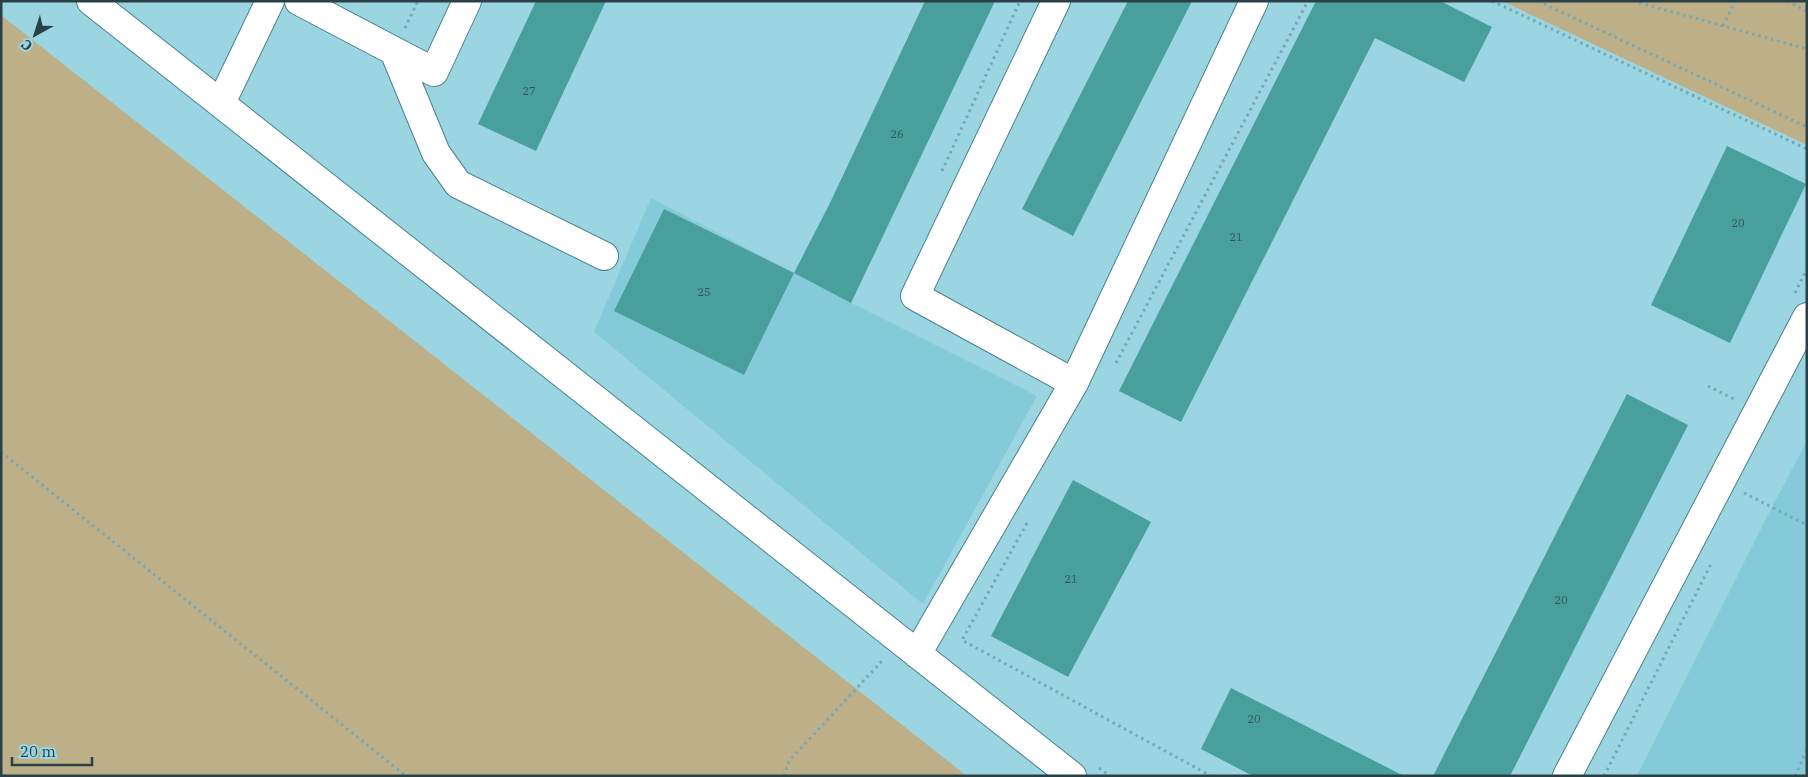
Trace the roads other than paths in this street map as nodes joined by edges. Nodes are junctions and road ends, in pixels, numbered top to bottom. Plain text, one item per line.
1 (91, 1) edge
2 (270, 1) edge
3 (299, 1) edge
4 (467, 1) edge
5 (1056, 1) edge
6 (1254, 1) edge
7 (394, 51) junction
8 (221, 103) junction
9 (604, 256) dead end
10 (1807, 317) edge
11 (1074, 383) junction
12 (917, 654) junction
13 (1072, 776) edge
14 (1566, 776) edge

1 - 8 street
2 - 8 street
3 - 7 street
4 - 7 street
5 - 11 street
6 - 11 street
7 - 9 street
8 - 12 street
10 - 14 street
11 - 12 street
12 - 13 street

